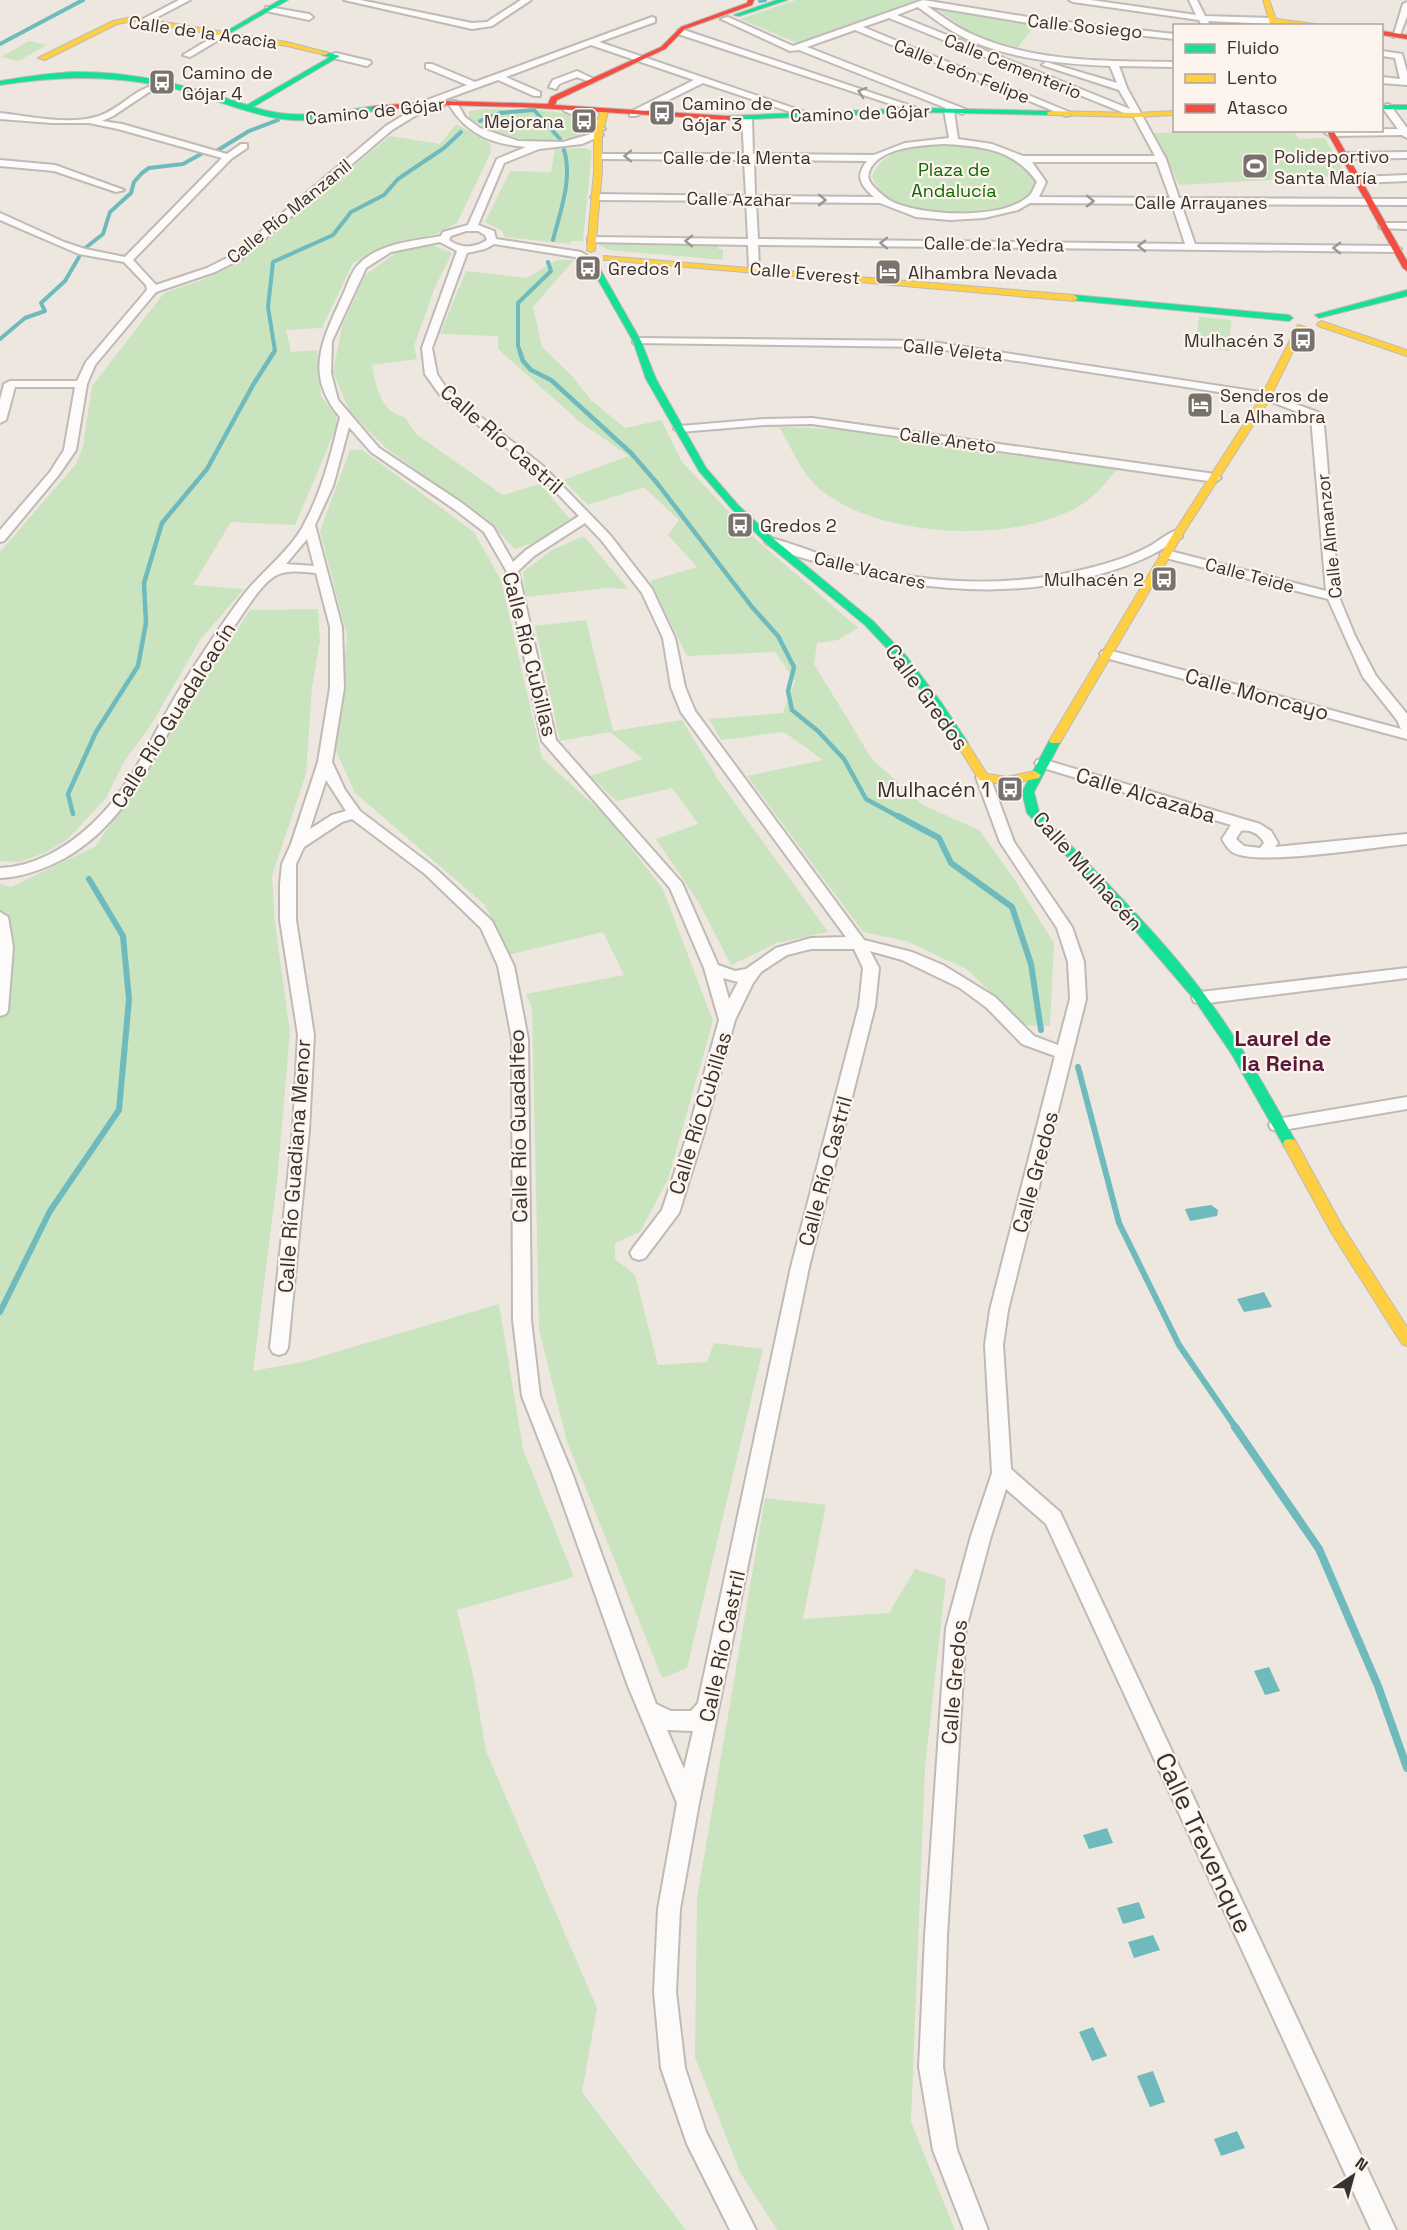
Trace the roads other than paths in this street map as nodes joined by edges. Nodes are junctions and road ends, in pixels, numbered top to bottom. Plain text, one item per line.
1 (186, 0) edge
2 (285, 0) edge
3 (348, 0) edge
4 (404, 0) edge
5 (527, 0) edge
6 (784, 0) edge
7 (1073, 0) edge
8 (1193, 0) edge
9 (1266, 0) edge
10 (925, 3) edge
11 (755, 4) edge
12 (1407, 4) edge
13 (269, 9) junction
14 (389, 9) junction
15 (890, 15) junction
16 (309, 17) dead end
17 (722, 18) junction
18 (145, 20) junction
19 (652, 20) dead end
20 (1205, 22) edge
21 (1273, 23) edge
22 (1291, 24) edge
23 (855, 27) junction
24 (681, 33) junction
25 (1383, 33) edge
26 (223, 35) junction
27 (1173, 36) edge
28 (1402, 36) edge
29 (589, 42) junction
30 (799, 47) junction
31 (1383, 54) edge
32 (187, 55) dead end
33 (336, 56) junction
34 (42, 58) dead end
35 (639, 59) junction
36 (1033, 61) dead end
37 (1113, 62) junction
38 (367, 63) dead end
39 (1172, 64) edge
40 (429, 66) dead end
41 (594, 73) junction
42 (496, 76) junction
43 (1383, 78) edge
44 (701, 80) junction
45 (1405, 81) edge
46 (0, 83) edge
47 (473, 85) junction
48 (135, 86) junction
49 (553, 87) dead end
50 (1123, 88) junction
51 (537, 94) dead end
52 (447, 103) junction
53 (249, 107) junction
54 (417, 107) junction
55 (551, 107) junction
56 (1384, 107) edge
57 (1407, 107) edge
58 (567, 109) junction
59 (918, 110) junction
60 (950, 110) junction
61 (604, 112) junction
62 (1173, 113) edge
63 (111, 114) junction
64 (633, 114) junction
65 (1069, 114) junction
66 (809, 115) junction
67 (1137, 115) junction
68 (0, 116) edge
69 (747, 118) junction
70 (89, 122) junction
71 (114, 125) junction
72 (599, 132) junction
73 (1330, 132) edge
74 (1406, 133) edge
75 (495, 137) junction
76 (949, 141) junction
77 (576, 144) junction
78 (244, 146) dead end
79 (539, 146) junction
80 (598, 153) junction
81 (1407, 155) edge
82 (1343, 156) junction
83 (228, 157) junction
84 (750, 158) junction
85 (875, 158) junction
86 (1022, 159) junction
87 (1161, 159) junction
88 (500, 161) junction
89 (0, 164) edge
90 (1407, 178) edge
91 (1358, 180) junction
92 (119, 190) dead end
93 (596, 197) junction
94 (749, 199) junction
95 (882, 200) junction
96 (1031, 200) junction
97 (1176, 202) junction
98 (1407, 202) edge
99 (1370, 203) junction
100 (0, 216) edge
101 (1384, 226) junction
102 (1407, 226) edge
103 (472, 228) junction
104 (963, 231) junction
105 (444, 238) junction
106 (492, 240) junction
107 (751, 242) junction
108 (1191, 246) junction
109 (463, 249) junction
110 (1396, 249) junction
111 (589, 252) junction
112 (127, 260) junction
113 (1407, 268) edge
114 (754, 269) junction
115 (152, 290) junction
116 (1407, 293) edge
117 (1289, 318) junction
118 (1320, 320) junction
119 (1301, 327) junction
120 (637, 341) junction
121 (1407, 353) edge
122 (81, 384) junction
123 (1266, 396) junction
124 (346, 417) junction
125 (0, 420) edge
126 (680, 429) junction
127 (1318, 429) junction
128 (1332, 442) dead end
129 (1215, 478) junction
130 (586, 517) junction
131 (309, 525) junction
132 (600, 532) junction
133 (1178, 534) junction
134 (561, 535) junction
135 (0, 538) edge
136 (771, 542) junction
137 (501, 552) junction
138 (530, 553) junction
139 (1166, 554) junction
140 (319, 570) junction
141 (512, 570) junction
142 (272, 573) junction
143 (1333, 597) junction
144 (1107, 654) junction
145 (1407, 728) edge
146 (1407, 735) edge
147 (325, 762) junction
148 (1038, 769) junction
149 (983, 777) junction
150 (355, 814) junction
151 (1250, 826) junction
152 (1407, 839) edge
153 (298, 844) junction
154 (1265, 850) junction
155 (2, 878) edge
156 (0, 917) edge
157 (859, 944) junction
158 (712, 968) junction
159 (750, 974) junction
160 (1407, 974) edge
161 (1200, 998) junction
162 (0, 1010) edge
163 (727, 1020) junction
164 (1066, 1053) junction
165 (1407, 1103) edge
166 (1277, 1125) junction
167 (639, 1253) dead end
168 (1407, 1340) edge
169 (279, 1348) dead end
170 (1002, 1473) junction
171 (710, 1707) junction
172 (651, 1712) junction
173 (688, 1803) junction
174 (744, 2230) edge
175 (975, 2230) edge
176 (1384, 2230) edge

1 - 18 street
2 - 13 street
3 - 14 street
4 - 14 street
5 - 14 street
6 - 11 street
7 - 20 street
8 - 20 street
9 - 21 street
10 - 15 street
10 - 27 street, Calle Sosiego
10 - 37 street
11 - 17 street
12 - 28 street
13 - 16 street
13 - 26 street
15 - 23 street
15 - 67 street, Calle Cementerio
17 - 24 street
17 - 30 street
18 - 26 street, Calle de la Acacia
18 - 34 street, Calle de la Acacia
19 - 29 street, Calle Río Manzanil
20 - 21 street
21 - 22 street
23 - 30 street
23 - 65 street, Calle León Felipe
24 - 35 street
59 -> 24 street
25 - 28 street
26 - 32 street
26 - 33 street, Calle de la Acacia
29 - 35 street
29 - 42 street, Calle Río Manzanil
30 - 60 street
31 - 45 street
33 - 38 street, Calle de la Acacia
33 - 53 street
35 - 41 street
35 - 44 street
36 - 50 street
37 - 39 street
37 - 50 street
40 - 47 street
41 - 49 street
41 - 55 street
42 - 47 street, Calle Río Manzanil
42 - 51 street
43 - 45 street
44 - 64 street
44 - 66 street
46 - 48 street, Camino de Gójar
47 - 54 street, Calle Río Manzanil
48 - 53 street, Camino de Gójar
48 - 63 street
50 - 67 street
52 - 54 street, Camino de Gójar
52 - 55 street, Camino de Gójar
52 - 75 street
53 - 54 street, Camino de Gójar
54 - 115 street, Calle Río Manzanil
55 - 58 street, Camino de Gójar
56 - 57 street
56 - 74 street
58 - 61 street, Camino de Gójar
58 - 72 street
59 - 60 street, Camino de Gójar
59 - 66 street, Camino de Gójar
60 - 65 street, Camino de Gójar
60 - 76 street
61 - 64 street, Camino de Gójar
61 - 72 street
62 - 67 street, Camino de Gójar
63 - 70 street
63 - 71 street
64 - 69 street, Camino de Gójar
65 - 67 street, Camino de Gójar
66 - 69 street, Camino de Gójar
67 - 87 street
68 - 70 street
69 - 84 street
70 - 71 street
71 - 83 street
72 - 77 street
72 - 80 street
73 - 74 street
73 - 82 street
75 - 79 street
75 - 88 street
76 - 85 street
76 - 86 street
77 - 79 street
77 - 80 street, Calle de la Menta
78 - 83 street
79 - 88 street
84 -> 80 street, Calle de la Menta
80 - 93 street
81 - 82 street
82 - 91 street
83 - 112 street
84 - 85 street, Calle de la Menta
84 - 94 street
85 - 95 street
86 - 87 street
86 - 96 street
87 - 97 street
88 - 103 street
89 - 92 street
90 - 91 street
91 - 99 street
93 - 94 street, Calle Azahar
93 - 111 street
94 -> 95 street, Calle Azahar
94 - 107 street
95 - 104 street
96 -> 97 street, Calle Arrayanes
96 - 104 street
97 - 99 street, Calle Arrayanes
97 - 108 street
98 - 99 street, Calle Arrayanes
99 - 101 street
100 - 112 street
101 - 102 street
101 - 110 street
103 - 105 street, Calle Río Cubillas
103 - 106 street
104 -> 107 street, Calle de la Yedra
108 -> 104 street, Calle de la Yedra
105 - 109 street
105 - 124 street, Calle Río Cubillas
106 - 109 street
106 - 111 street
107 -> 111 street, Calle de la Yedra
107 - 114 street
110 -> 108 street, Calle de la Yedra
109 - 130 street, Calle Río Castril
110 - 113 street
111 - 114 street, Calle Everest
111 - 120 street, Calle Gredos
112 - 115 street
114 - 117 street, Calle Everest
115 - 122 street
116 - 118 street
117 - 118 street, Calle Everest
117 - 119 street
118 - 119 street
118 - 121 street
119 - 123 street, Calle Mulhacén
120 - 123 street, Calle Veleta
120 - 126 street, Calle Gredos
122 - 125 street
122 - 135 street
123 - 127 street
123 - 129 street, Calle Mulhacén
124 - 131 street, Calle Río Guadalcacín
124 - 137 street, Calle Río Cubillas
126 - 129 street, Calle Aneto
126 - 136 street, Calle Gredos
127 - 128 street
127 - 143 street, Calle Almanzor
129 - 133 street, Calle Mulhacén
130 - 132 street, Calle Río Castril
130 - 134 street
131 - 140 street
131 - 142 street, Calle Río Guadalcacín
132 - 134 street
132 - 157 street, Calle Río Castril
133 - 136 street, Calle Vacares
133 - 139 street, Calle Mulhacén
134 - 138 street
136 - 149 street, Calle Gredos
137 - 138 street
137 - 141 street, Calle Río Cubillas
138 - 141 street
139 - 143 street, Calle Teide
139 - 144 street, Calle Mulhacén
140 - 142 street
140 - 147 street
141 - 158 street, Calle Río Cubillas
142 - 155 street, Calle Río Guadalcacín
143 - 145 street, Calle Almanzor
144 - 146 street, Calle Moncayo
144 - 148 street, Calle Mulhacén
147 - 150 street, Calle Río Guadalfeo
147 - 153 street, Calle Río Guadiana Menor
148 - 149 street
148 - 151 street, Calle Alcazaba
148 - 161 street, Calle Mulhacén
149 - 164 street, Calle Gredos
150 - 153 street
150 - 172 street, Calle Río Guadalfeo
151 - 154 street, Calle Alcazaba
151 - 154 street, Calle Alcazaba
152 - 154 street, Calle Alcazaba
153 - 169 street, Calle Río Guadiana Menor
156 - 162 street
157 - 159 street
157 - 164 street
157 - 171 street, Calle Río Castril
158 - 159 street
158 - 163 street, Calle Río Cubillas
159 - 163 street
160 - 161 street
161 - 166 street, Calle Mulhacén
163 - 167 street, Calle Río Cubillas
164 - 170 street, Calle Gredos
165 - 166 street
166 - 168 street, Calle Mulhacén
170 - 175 street, Calle Gredos
170 - 176 street, Calle Trevenque
171 - 172 street
171 - 173 street, Calle Río Castril
172 - 173 street, Calle Río Guadalfeo
173 - 174 street, Calle Río Castril

